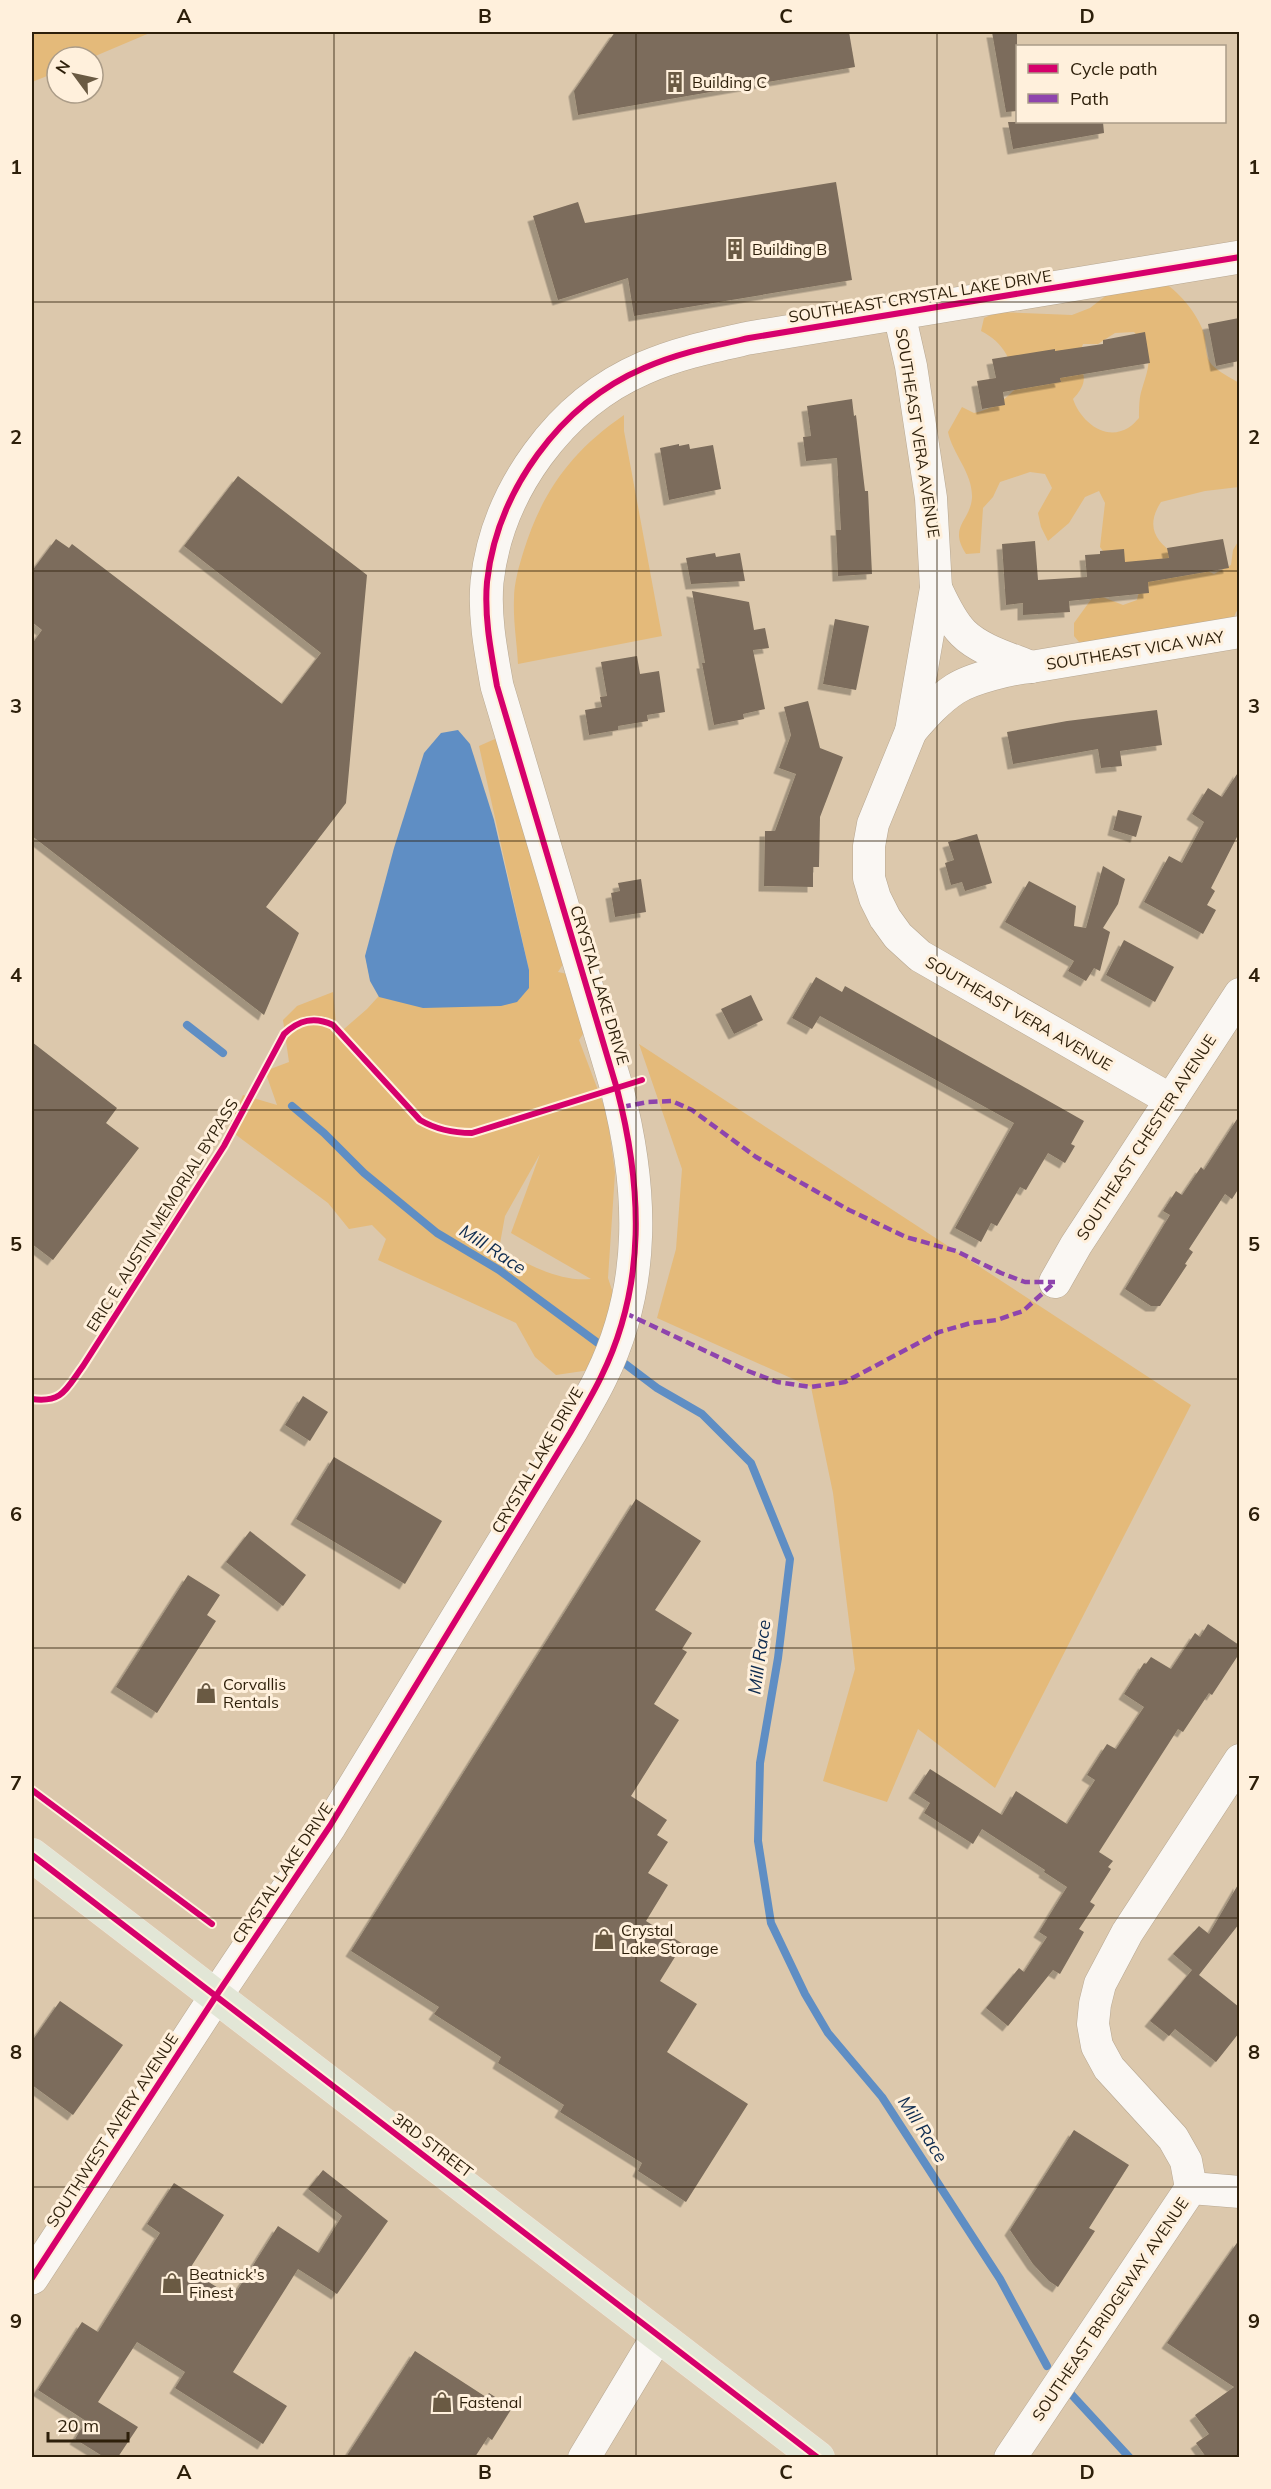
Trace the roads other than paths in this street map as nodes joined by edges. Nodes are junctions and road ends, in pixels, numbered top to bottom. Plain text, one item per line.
1 (1239, 257) edge
2 (899, 313) junction
3 (612, 385) joint
4 (936, 588) junction
5 (1239, 632) edge
6 (1031, 667) junction
7 (911, 731) junction
8 (1239, 994) edge
9 (1171, 1100) junction
10 (1055, 1282) dead end
11 (1239, 1760) edge
12 (32, 1855) edge
13 (216, 1996) junction
14 (1191, 2188) junction
15 (1239, 2192) edge
16 (32, 2278) edge
17 (658, 2335) junction
18 (584, 2457) edge
19 (818, 2457) edge
20 (1010, 2457) edge

1 - 2 street, SOUTHEAST CRYSTAL LAKE DRIVE
2 - 3 street, SOUTHEAST CRYSTAL LAKE DRIVE
2 - 4 street, SOUTHEAST VERA AVENUE
3 - 13 street, CRYSTAL LAKE DRIVE
4 - 6 street, SOUTHEAST VICA WAY
4 - 7 street, SOUTHEAST VERA AVENUE
5 - 6 street, SOUTHEAST VICA WAY
6 - 7 street, SOUTHEAST VICA WAY
7 - 9 street, SOUTHEAST VERA AVENUE
8 - 9 street, SOUTHEAST CHESTER AVENUE
9 - 10 street, SOUTHEAST CHESTER AVENUE
11 - 14 street, SOUTHEAST BRIDGEWAY AVENUE
12 - 13 highway, 3RD STREET
13 - 16 street, SOUTHWEST AVERY AVENUE
13 - 17 highway, 3RD STREET
14 - 15 street
14 - 20 street, SOUTHEAST BRIDGEWAY AVENUE
17 - 18 street
17 - 19 highway, 3RD STREET

